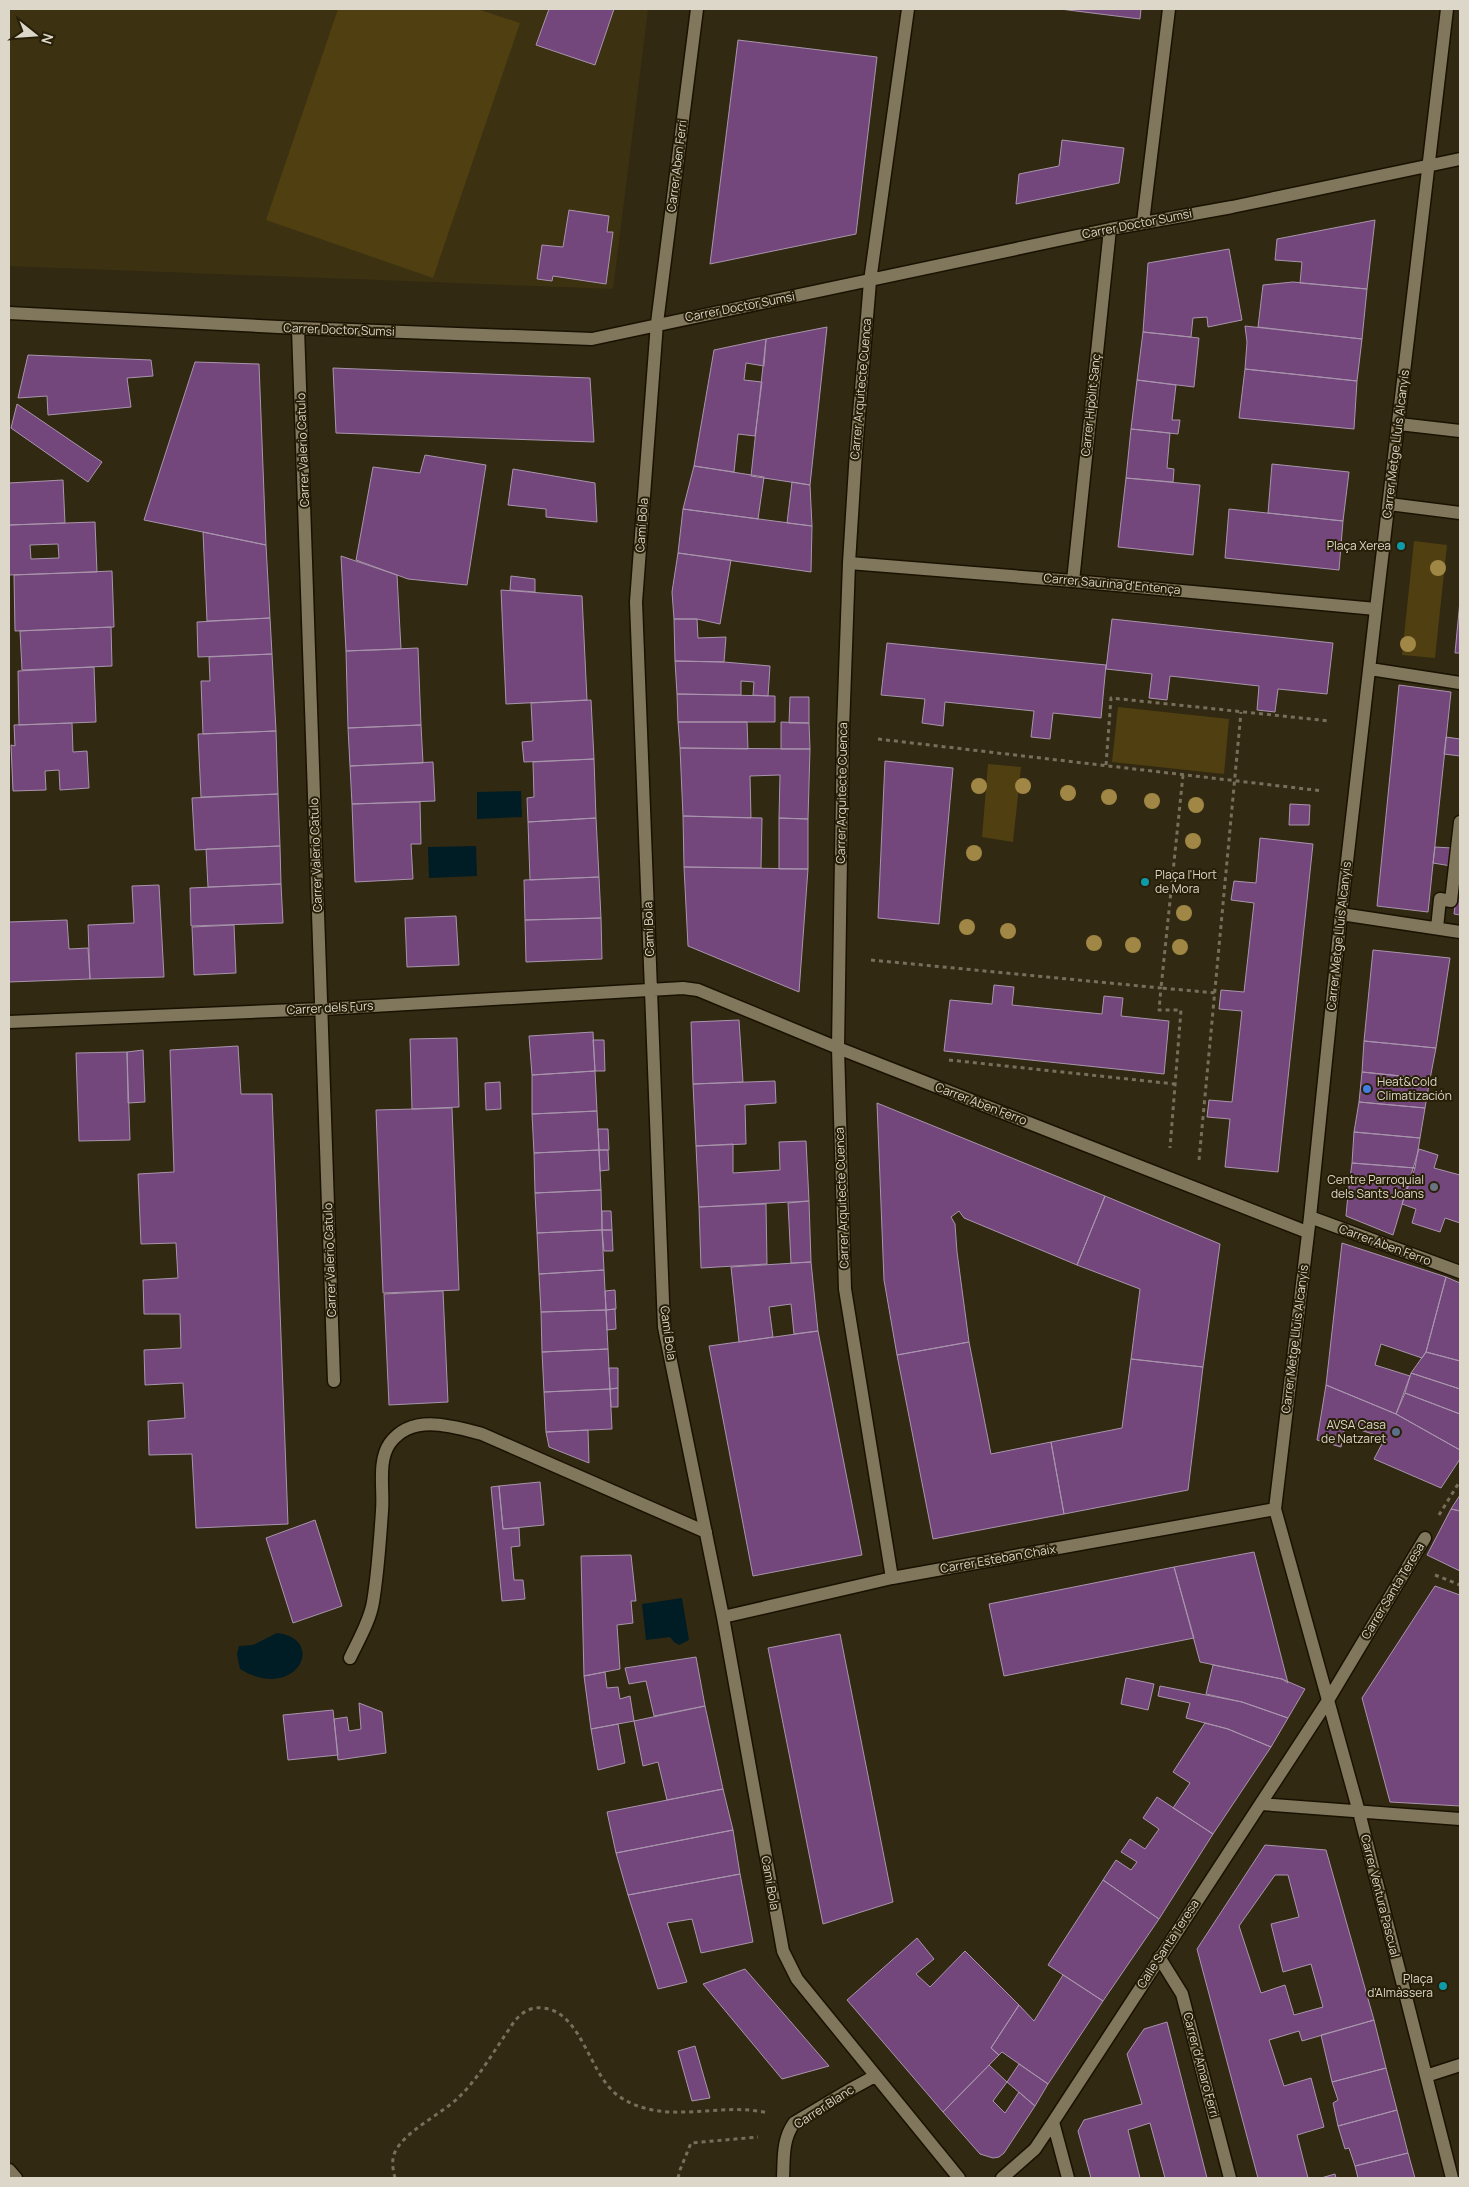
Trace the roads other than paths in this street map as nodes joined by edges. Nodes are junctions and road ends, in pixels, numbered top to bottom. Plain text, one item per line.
1 (697, 9) edge
2 (908, 9) edge
3 (1169, 9) edge
4 (1447, 9) edge
5 (1460, 159) edge
6 (1430, 164) junction
7 (1143, 222) junction
8 (1110, 229) junction
9 (870, 281) junction
10 (9, 313) edge
11 (657, 323) junction
12 (298, 328) junction
13 (1399, 424) junction
14 (1460, 431) edge
15 (1389, 504) junction
16 (1460, 513) edge
17 (849, 564) junction
18 (1073, 581) junction
19 (1376, 609) junction
20 (1370, 669) junction
21 (1460, 683) edge
22 (1460, 822) edge
23 (1341, 914) junction
24 (1436, 928) junction
25 (1460, 932) edge
26 (652, 989) junction
27 (322, 1009) junction
28 (9, 1022) edge
29 (838, 1048) junction
30 (1310, 1217) junction
31 (1308, 1232) junction
32 (1460, 1272) edge
33 (334, 1381) dead end
34 (1275, 1509) junction
35 (706, 1532) junction
36 (1425, 1538) road end
37 (892, 1578) junction
38 (723, 1617) junction
39 (350, 1658) dead end
40 (1327, 1702) junction
41 (1261, 1804) junction
42 (1358, 1812) junction
43 (1460, 1819) edge
44 (1159, 1957) junction
45 (1460, 2065) edge
46 (875, 2076) junction
47 (1426, 2076) junction
48 (1053, 2122) junction
49 (9, 2170) edge
50 (16, 2178) edge
51 (783, 2178) edge
52 (959, 2178) edge
53 (1002, 2178) edge
54 (1068, 2178) edge
55 (1230, 2178) edge
56 (1452, 2178) edge

1 - 11 street, Carrer Aben Ferri
2 - 9 street, Carrer Arquitecte Cuenca
3 - 7 street
4 - 6 street, Carrer Metge Lluís Alcanyís
5 - 6 street, Carrer Doctor Sumsi
6 - 7 street, Carrer Doctor Sumsi
6 - 13 street, Carrer Metge Lluís Alcanyís
7 - 8 street, Carrer Doctor Sumsi
8 - 9 street, Carrer Doctor Sumsi
8 - 18 street, Carrer Hipòlit Sanç
9 - 11 street, Carrer Doctor Sumsi
9 - 17 street, Carrer Arquitecte Cuenca
10 - 12 street, Carrer Doctor Sumsi
11 - 12 street, Carrer Doctor Sumsi
11 - 26 street, Camí Bola
12 - 27 street, Carrer Valerio Catulo
13 - 14 street
13 - 15 street, Carrer Metge Lluís Alcanyís
15 - 16 street
15 - 19 street, Carrer Metge Lluís Alcanyís
17 - 18 street, Carrer Saurina d'Entença
17 - 29 street, Carrer Arquitecte Cuenca
18 - 19 street, Carrer Saurina d'Entença
19 - 20 street, Carrer Metge Lluís Alcanyís
20 - 21 street
20 - 23 street, Carrer Metge Lluís Alcanyís
22 - 24 street
23 - 24 street
23 - 30 street, Carrer Metge Lluís Alcanyís
24 - 25 street
26 - 27 street, Carrer dels Furs
26 - 29 street, Carrer Aben Ferro
26 - 35 street, Camí Bola
27 - 28 street, Carrer dels Furs
27 - 33 street, Carrer Valerio Catulo
29 - 31 street, Carrer Aben Ferro
29 - 37 street, Carrer Arquitecte Cuenca
30 - 31 street, Carrer Metge Lluís Alcanyís
30 - 32 street, Carrer Aben Ferro
31 - 34 street, Carrer Metge Lluís Alcanyís
34 - 37 street, Carrer Esteban Chaix
34 - 40 street, Carrer Metge Lluís Alcanyís
35 - 38 street, Camí Bola
35 - 39 street
36 - 40 street, Carrer Santa Teresa
37 - 38 street, Carrer Esteban Chaix
38 - 46 street, Camí Bola
40 - 41 street, Calle Santa Teresa
40 - 42 street, Carrer Ventura Pascual
41 - 42 street
41 - 44 street, Calle Santa Teresa
42 - 43 street
42 - 47 street, Carrer Ventura Pascual
44 - 48 street, Calle Santa Teresa
44 - 55 street, Carrer d'Amaro Ferri
45 - 47 street
46 - 51 street, Carrer Blanc
46 - 52 street, Camí Bola
47 - 56 street, Carrer Ventura Pascual
48 - 53 street, Calle Santa Teresa
48 - 54 street
49 - 50 street

